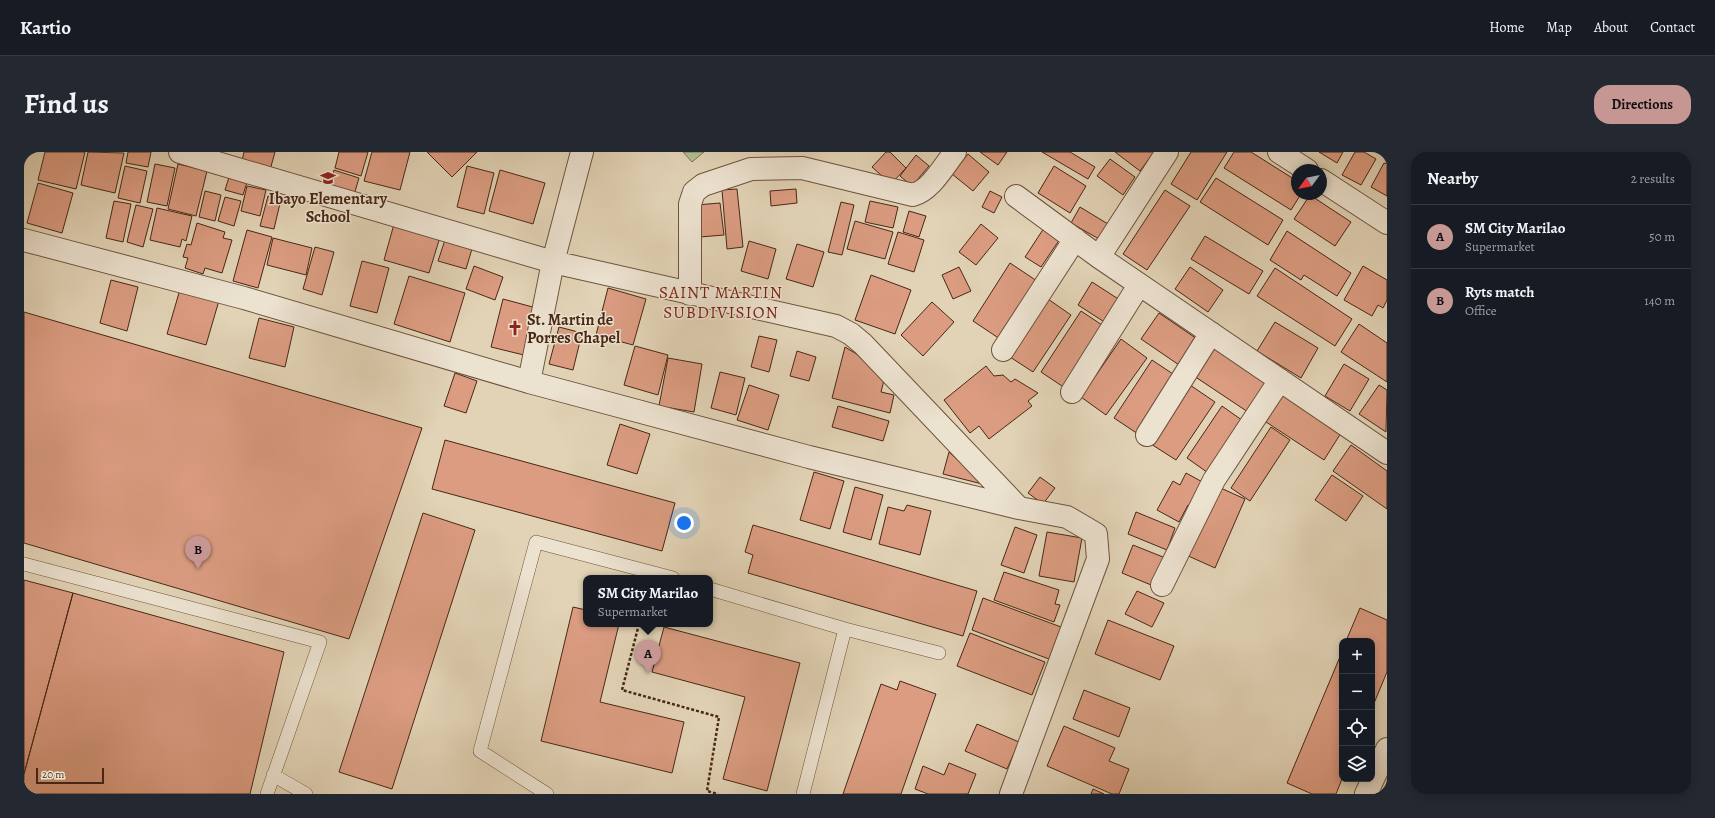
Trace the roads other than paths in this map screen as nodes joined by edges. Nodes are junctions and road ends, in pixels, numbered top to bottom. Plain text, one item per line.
1 (180, 152) edge
2 (582, 152) edge
3 (770, 152) edge
4 (955, 152) edge
5 (1167, 152) edge
6 (1279, 152) edge
7 (1298, 164) edge
8 (751, 169) junction
9 (1327, 184) edge
10 (1016, 196) dead end
11 (1387, 223) edge
12 (24, 240) edge
13 (1075, 240) junction
14 (1099, 257) junction
15 (553, 262) junction
16 (1139, 285) junction
17 (690, 294) junction
18 (1211, 334) junction
19 (1003, 350) dead end
20 (1280, 380) junction
21 (530, 382) junction
22 (1072, 392) dead end
23 (1147, 435) dead end
24 (1387, 453) edge
25 (1019, 508) junction
26 (24, 564) edge
27 (661, 575) edge
28 (1162, 585) dead end
29 (713, 590) edge
30 (845, 629) junction
31 (939, 653) dead end
32 (1387, 749) edge
33 (273, 774) junction
34 (267, 794) edge
35 (306, 794) edge
36 (547, 794) edge
37 (803, 794) edge
38 (1011, 794) edge
39 (1366, 794) edge

1 - 15 street
2 - 15 street
3 - 8 street
4 - 8 street
5 - 14 street
6 - 7 street
8 - 17 street
9 - 11 street
10 - 13 street
12 - 21 street
13 - 14 street
13 - 19 street
14 - 16 street
15 - 17 street
15 - 21 street
16 - 18 street
16 - 22 street
17 - 25 street
18 - 20 street
18 - 23 street
20 - 24 street
20 - 28 street
21 - 25 street
25 - 38 street
26 - 33 lane
27 - 36 lane
29 - 30 lane
30 - 31 lane
30 - 37 lane
32 - 39 street
33 - 34 lane
33 - 35 lane

